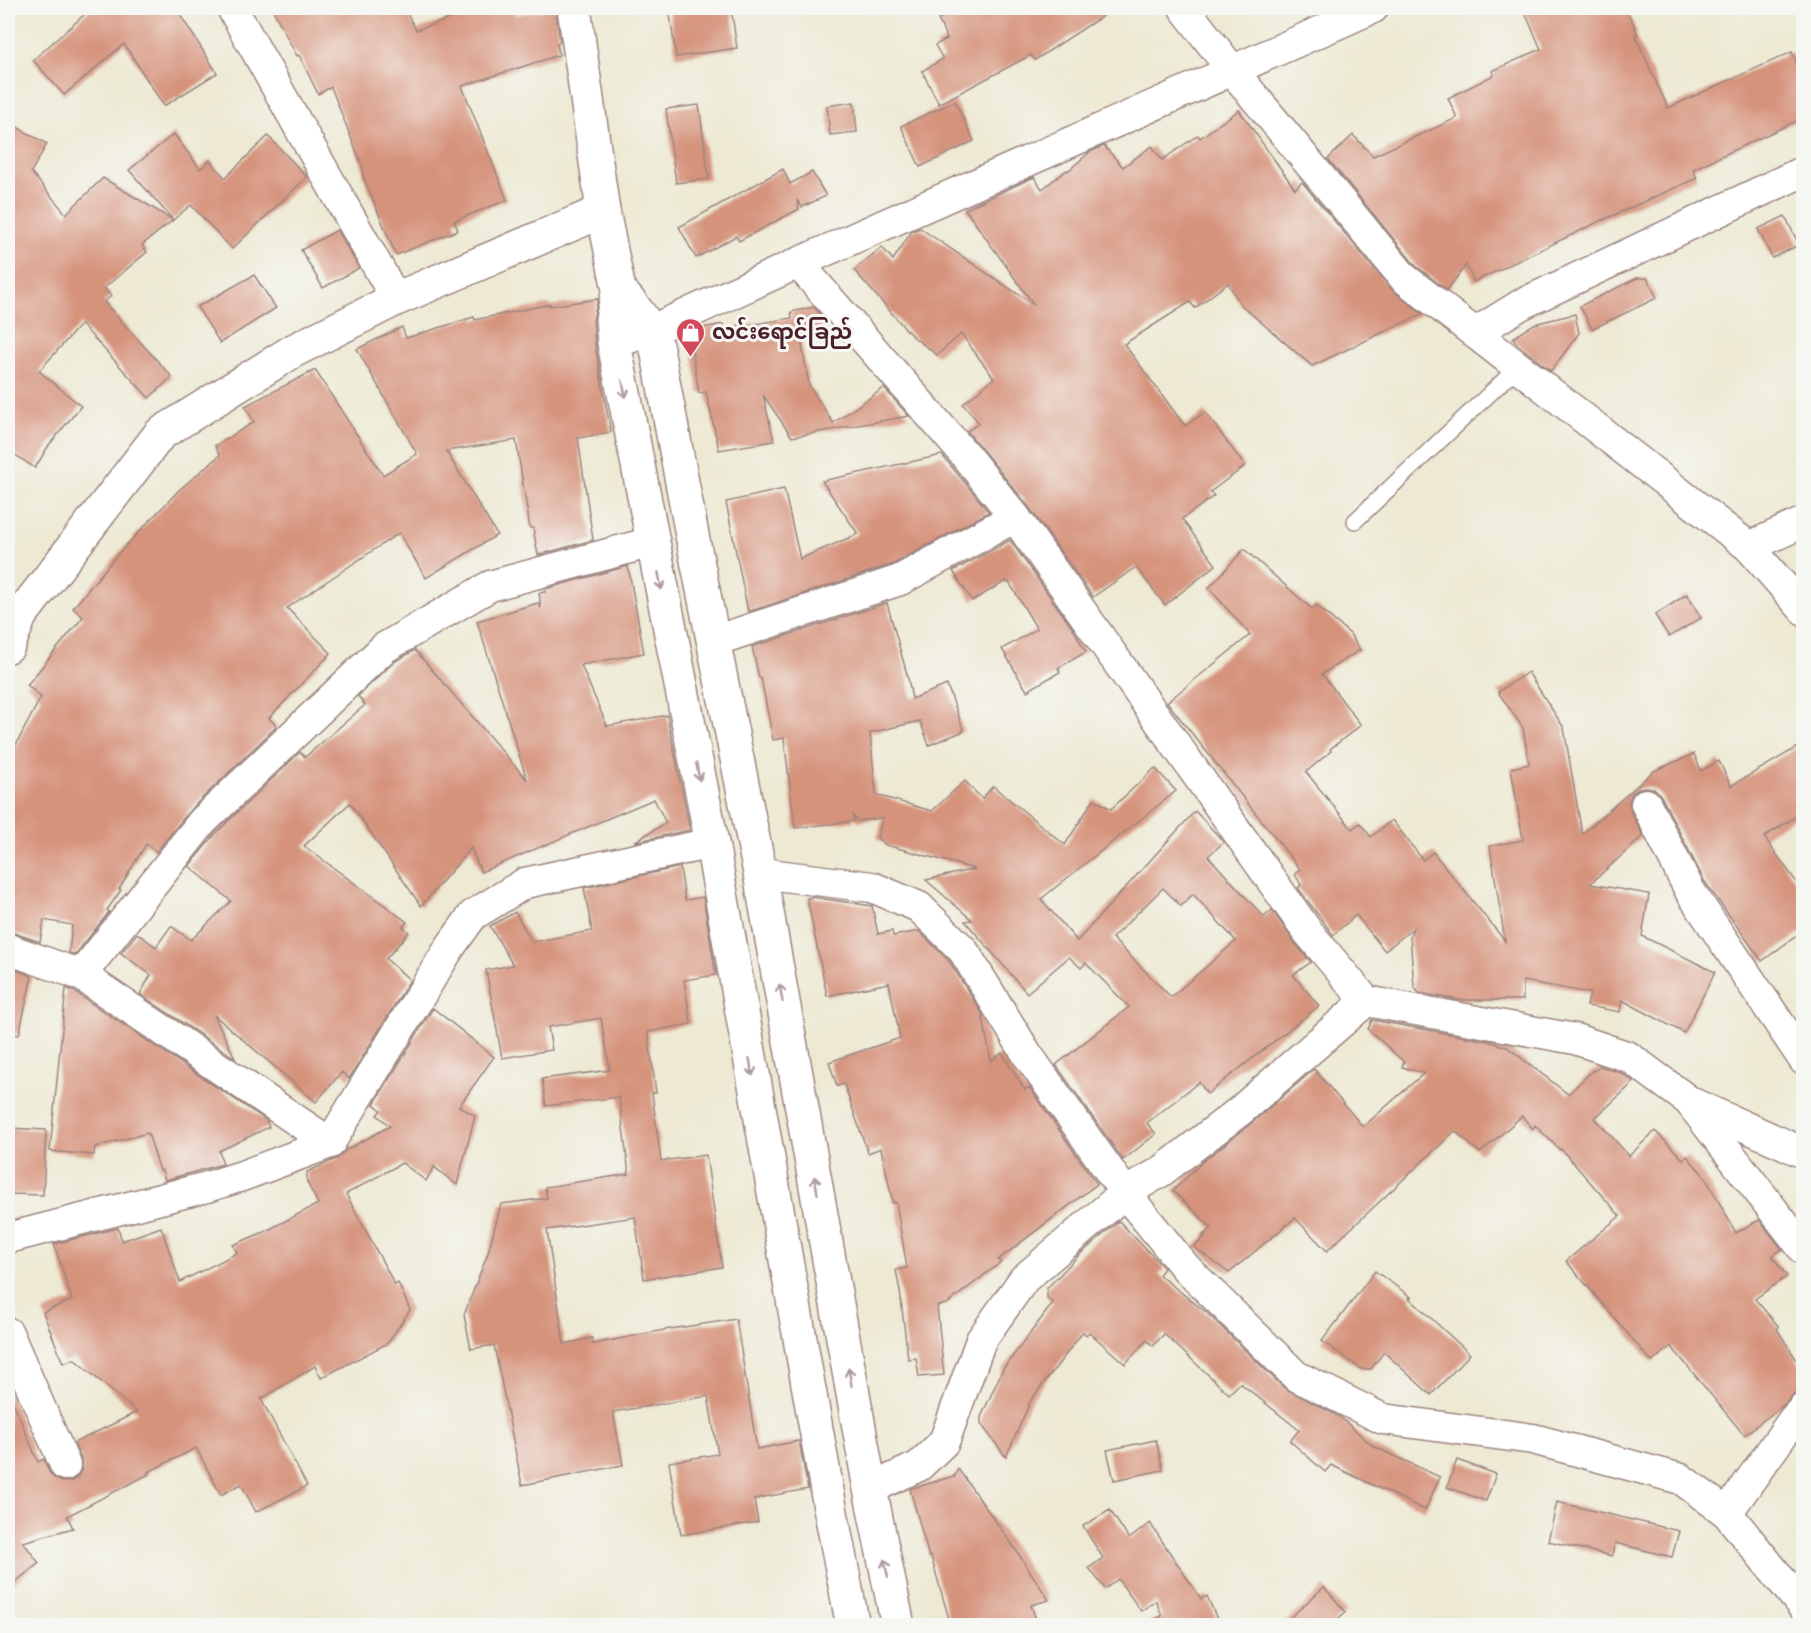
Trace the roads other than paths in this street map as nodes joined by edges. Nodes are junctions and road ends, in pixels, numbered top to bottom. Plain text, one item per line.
1 (232, 8) edge
2 (574, 8) edge
3 (1184, 8) edge
4 (1373, 8) edge
5 (1232, 70) junction
6 (1803, 171) edge
7 (603, 211) junction
8 (798, 263) junction
9 (619, 290) junction
10 (396, 299) junction
11 (650, 331) junction
12 (1475, 333) junction
13 (614, 343) junction
14 (1518, 367) junction
15 (1015, 517) junction
16 (1355, 521) dead end
17 (1803, 522) edge
18 (652, 542) junction
19 (1749, 547) junction
20 (1803, 610) edge
21 (714, 641) junction
22 (8, 646) edge
23 (1646, 804) dead end
24 (712, 843) junction
25 (760, 873) junction
26 (8, 949) edge
27 (81, 975) junction
28 (1366, 1001) junction
29 (1803, 1060) edge
30 (1689, 1101) junction
31 (330, 1143) junction
32 (1803, 1153) edge
33 (1125, 1193) junction
34 (8, 1238) edge
35 (1803, 1250) edge
36 (8, 1333) edge
37 (1803, 1408) edge
38 (65, 1465) dead end
39 (870, 1489) junction
40 (1727, 1513) junction
41 (1803, 1608) edge
42 (853, 1626) edge
43 (898, 1626) edge

1 - 10 street
2 - 7 main road
3 - 5 street
4 - 5 street
5 - 8 street
5 - 12 street
6 - 12 street
7 - 9 main road
7 - 10 main road
8 - 11 street
8 - 15 street
9 - 11 main road
9 - 13 main road
10 - 22 main road
11 - 13 street
11 - 21 main road
12 - 14 street
13 -> 18 main road
14 - 16 lane
14 - 19 street
15 - 21 street
15 - 28 street
17 - 19 street
18 -> 24 main road
18 - 27 street
19 - 20 street
21 - 25 main road
23 - 29 street
24 - 31 street
24 -> 42 main road
25 - 33 street
39 -> 25 main road
26 - 27 street
27 - 31 street
28 - 30 street
28 - 33 street
30 - 32 street
30 - 35 street
31 - 34 street
33 - 39 street
33 - 40 street
36 - 38 street
37 - 40 street
43 -> 39 main road
40 - 41 street

